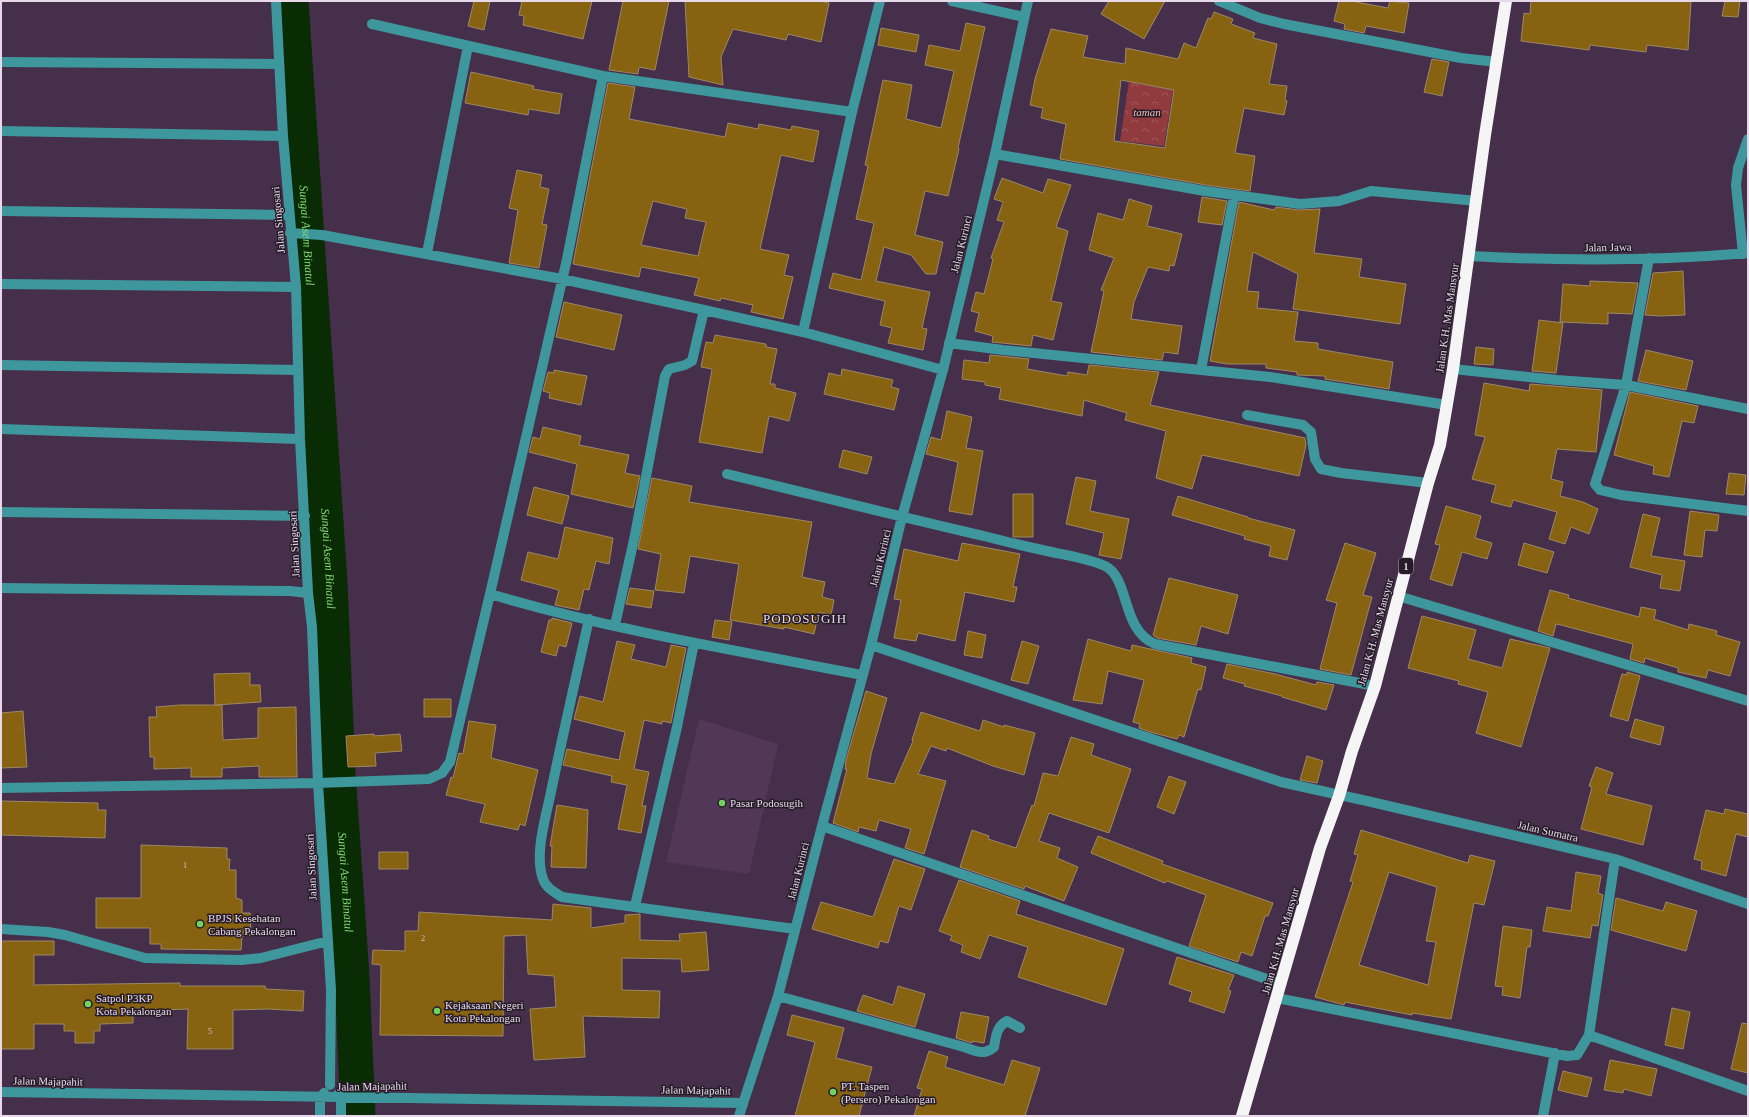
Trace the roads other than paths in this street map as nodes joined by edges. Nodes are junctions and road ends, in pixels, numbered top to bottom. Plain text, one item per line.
1 (276, 1) edge
2 (880, 1) edge
3 (952, 1) edge
4 (1028, 1) edge
5 (1219, 1) edge
6 (1506, 1) edge
7 (1024, 18) junction
8 (372, 24) dead end
9 (468, 46) junction
10 (1, 62) edge
11 (1497, 62) junction
12 (279, 64) junction
13 (603, 76) junction
14 (852, 112) junction
15 (1, 131) edge
16 (283, 136) junction
17 (1748, 139) edge
18 (995, 154) junction
19 (1234, 196) junction
20 (1477, 201) junction
21 (1, 212) edge
22 (289, 215) junction
23 (290, 233) junction
24 (427, 253) junction
25 (1745, 254) edge
26 (1470, 256) junction
27 (1649, 258) junction
28 (562, 279) junction
29 (1, 284) edge
30 (296, 287) junction
31 (704, 310) junction
32 (803, 332) junction
33 (949, 343) junction
34 (1, 365) edge
35 (1453, 369) junction
36 (298, 370) junction
37 (943, 370) junction
38 (1201, 370) junction
39 (1626, 385) junction
40 (1447, 405) junction
41 (1748, 409) edge
42 (1247, 415) dead end
43 (1, 429) edge
44 (300, 439) junction
45 (727, 474) dead end
46 (1428, 484) junction
47 (1748, 510) edge
48 (1, 512) edge
49 (305, 516) junction
50 (902, 517) junction
51 (1, 588) edge
52 (308, 593) junction
53 (490, 594) junction
54 (1398, 596) junction
55 (589, 619) junction
56 (615, 625) junction
57 (694, 643) junction
58 (871, 645) junction
59 (863, 675) junction
60 (1375, 686) junction
61 (1748, 700) edge
62 (322, 783) junction
63 (1, 788) edge
64 (1339, 796) junction
65 (822, 826) junction
66 (1615, 859) junction
67 (1748, 904) edge
68 (635, 906) junction
69 (1, 929) edge
70 (795, 929) junction
71 (328, 941) junction
72 (1281, 984) junction
73 (778, 996) junction
74 (1277, 998) junction
75 (1020, 1028) dead end
76 (1589, 1035) junction
77 (1555, 1054) junction
78 (330, 1085) junction
79 (1748, 1090) edge
80 (1, 1092) edge
81 (320, 1098) junction
82 (345, 1098) junction
83 (743, 1103) junction
84 (320, 1116) edge
85 (341, 1116) edge
86 (739, 1116) edge
87 (1242, 1116) edge
88 (1543, 1116) edge

1 - 12 street, Jalan Singosari
2 - 14 street
3 - 7 street
4 - 7 street, Jalan Kurinci
5 - 11 street
6 - 11 highway, Jalan K.H. Mas Mansyur / 1
7 - 18 street, Jalan Kurinci
8 - 9 street
9 - 13 street
9 - 24 street
10 - 12 street
11 - 20 highway, Jalan K.H. Mas Mansyur / 1
12 - 16 street, Jalan Singosari
13 - 14 street
13 - 28 street
14 - 32 street
15 - 16 street
16 - 22 street, Jalan Singosari
17 - 25 street
18 - 19 street
18 - 33 street, Jalan Kurinci
19 - 20 street
19 - 38 street
20 - 26 highway, Jalan K.H. Mas Mansyur / 1
21 - 22 street
22 - 23 street, Jalan Singosari
23 - 24 street
23 - 30 street, Jalan Singosari
24 - 28 street
25 - 27 street, Jalan Jawa
26 - 27 street, Jalan Jawa
26 - 35 highway, Jalan K.H. Mas Mansyur / 1
27 - 39 street
28 - 31 street
28 - 53 street
29 - 30 street
30 - 36 street, Jalan Singosari
31 - 32 street
31 - 56 street
32 - 37 street
33 - 37 street, Jalan Kurinci
33 - 38 street
34 - 36 street
35 - 39 street
35 - 40 highway, Jalan K.H. Mas Mansyur / 1
36 - 44 street, Jalan Singosari
37 - 50 street, Jalan Kurinci
38 - 40 street
39 - 41 street
39 - 47 street
40 - 46 highway, Jalan K.H. Mas Mansyur / 1
42 - 46 street
43 - 44 street
44 - 49 street, Jalan Singosari
45 - 50 street
46 - 54 highway, Jalan K.H. Mas Mansyur / 1
48 - 49 street
49 - 52 street, Jalan Singosari
50 - 58 street, Jalan Kurinci
50 - 60 street
51 - 52 street
52 - 62 street, Jalan Singosari
53 - 55 street
53 - 62 street
54 - 60 highway, Jalan K.H. Mas Mansyur / 1
54 - 61 street
55 - 56 street
55 - 68 street
56 - 57 street
57 - 59 street
57 - 68 street
58 - 59 street, Jalan Kurinci
58 - 64 street, Jalan Sumatra
59 - 65 street, Jalan Kurinci
60 - 64 highway, Jalan K.H. Mas Mansyur / 1
62 - 63 street
62 - 71 street, Jalan Singosari
64 - 66 street, Jalan Sumatra
64 - 72 highway, Jalan K.H. Mas Mansyur / 1
65 - 70 street, Jalan Kurinci
65 - 72 street
66 - 67 street, Jalan Sumatra
66 - 76 street
68 - 70 street
69 - 71 street
70 - 73 street, Jalan Kurinci
71 - 78 street, Jalan Singosari
72 - 74 highway, Jalan K.H. Mas Mansyur / 1
73 - 75 street
73 - 83 street, Jalan Kurinci
74 - 77 street
74 - 87 highway, Jalan K.H. Mas Mansyur / 1
76 - 77 street
76 - 79 street
77 - 88 street
78 - 81 street
78 - 82 street
80 - 81 street, Jalan Majapahit
81 - 82 street, Jalan Majapahit
81 - 84 street
82 - 83 street, Jalan Majapahit
82 - 85 street
83 - 86 street, Jalan Kurinci

